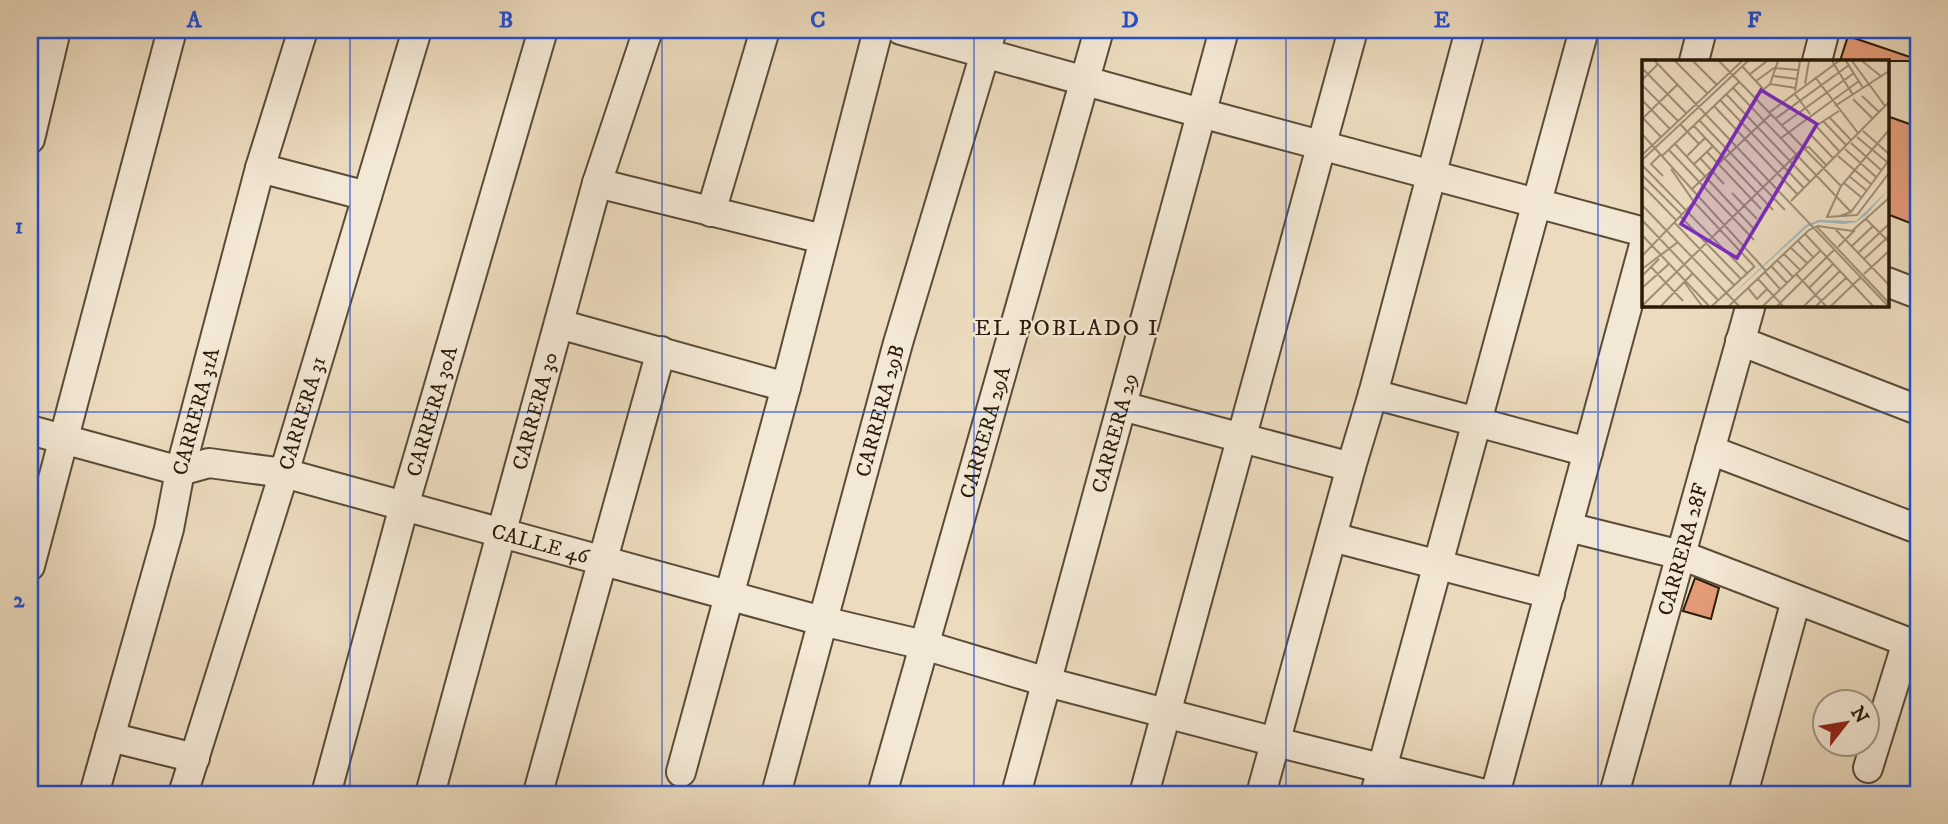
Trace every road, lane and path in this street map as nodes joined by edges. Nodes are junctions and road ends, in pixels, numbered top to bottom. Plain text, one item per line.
1 (56, 30) edge
2 (172, 30) edge
3 (303, 30) edge
4 (417, 30) edge
5 (543, 30) edge
6 (648, 30) edge
7 (765, 30) edge
8 (878, 30) edge
9 (901, 30) edge
10 (1100, 30) edge
11 (1224, 30) edge
12 (1353, 30) edge
13 (1470, 30) edge
14 (1584, 30) edge
15 (1702, 30) edge
16 (1825, 30) edge
17 (989, 41) edge
18 (1694, 60) edge
19 (1817, 60) edge
20 (1086, 81) junction
21 (1201, 113) junction
22 (30, 139) edge
23 (1322, 145) junction
24 (260, 169) junction
25 (1431, 176) junction
26 (597, 183) junction
27 (367, 196) junction
28 (1536, 202) junction
29 (711, 212) junction
30 (1642, 232) edge
31 (823, 239) junction
32 (1642, 249) edge
33 (1888, 282) edge
34 (1918, 294) edge
35 (1750, 306) edge
36 (559, 324) junction
37 (1740, 341) junction
38 (661, 351) junction
39 (786, 387) junction
40 (1373, 394) junction
41 (1122, 406) junction
42 (1918, 410) edge
43 (1477, 422) junction
44 (30, 429) edge
45 (1242, 437) junction
46 (63, 439) junction
47 (1710, 450) junction
48 (1588, 452) junction
49 (1351, 467) junction
50 (180, 471) junction
51 (284, 473) junction
52 (404, 506) junction
53 (1568, 527) junction
54 (1918, 529) edge
55 (502, 532) junction
56 (1332, 537) junction
57 (1681, 555) junction
58 (603, 560) junction
59 (1438, 564) junction
60 (30, 566) edge
61 (1550, 594) junction
62 (730, 595) junction
63 (1796, 600) junction
64 (822, 621) junction
65 (1913, 644) edge
66 (924, 645) junction
67 (1047, 682) junction
68 (1166, 713) junction
69 (110, 737) junction
70 (1276, 742) junction
71 (195, 758) junction
72 (1868, 768) dead end
73 (681, 772) dead end
74 (1379, 781) edge
75 (539, 789) dead end
76 (94, 794) edge
77 (183, 794) edge
78 (326, 794) edge
79 (430, 794) edge
80 (776, 794) edge
81 (882, 794) edge
82 (1016, 794) edge
83 (1144, 794) edge
84 (1261, 794) edge
85 (1485, 794) edge
86 (1496, 794) edge
87 (1614, 794) edge
88 (1742, 794) edge

1 - 22 street
2 - 46 street
3 - 24 street, CARRERA 31A
4 - 27 street, CARRERA 31
5 - 52 street, CARRERA 30A
6 - 26 street, CARRERA 30
7 - 29 street
8 - 31 street
9 - 17 street
10 - 20 street, CARRERA 29A
11 - 21 street, CARRERA 29
12 - 23 street
13 - 25 street
14 - 28 street
15 - 18 street
16 - 19 street
17 - 20 street
17 - 64 street, CARRERA 29B
20 - 21 street
20 - 66 street, CARRERA 29A
21 - 23 street
21 - 41 street, CARRERA 29
23 - 25 street
23 - 45 street
24 - 27 street
24 - 50 street, CARRERA 31A
25 - 28 street
25 - 40 street
26 - 29 street
26 - 36 street, CARRERA 30
27 - 51 street, CARRERA 31
28 - 30 street
28 - 43 street
29 - 31 street
31 - 39 street
32 - 48 street
33 - 34 street
35 - 37 street, CARRERA 28F
36 - 38 street
36 - 55 street, CARRERA 30
37 - 42 street
37 - 47 street, CARRERA 28F
38 - 39 street
38 - 58 street
39 - 62 street
40 - 43 street
40 - 49 street
41 - 45 street
41 - 67 street, CARRERA 29
43 - 48 street
43 - 59 street
44 - 46 street, CALLE 46
45 - 49 street
45 - 68 street
46 - 50 street, CALLE 46
46 - 60 street
47 - 54 street
47 - 57 street, CARRERA 28F
48 - 53 street
49 - 56 street
50 - 51 street, CALLE 46
50 - 69 street, CARRERA 31A
51 - 52 street, CALLE 46
51 - 71 street, CARRERA 31
52 - 55 street, CALLE 46
52 - 78 street, CARRERA 30A
53 - 57 street
53 - 61 street
55 - 58 street, CALLE 46
55 - 79 street, CARRERA 30
56 - 59 street
56 - 70 street
57 - 63 street
57 - 87 street, CARRERA 28F
58 - 62 street, CALLE 46
58 - 75 street
59 - 61 street
59 - 74 street
61 - 86 street
62 - 64 street, CALLE 46
62 - 73 street
63 - 65 street
63 - 88 street
64 - 66 street, CALLE 46
64 - 80 street, CARRERA 29B
65 - 72 street
66 - 67 street, CALLE 46
66 - 81 street, CARRERA 29A
67 - 68 street, CALLE 46
67 - 82 street, CARRERA 29
68 - 70 street, CALLE 46
68 - 83 street
69 - 71 street
69 - 76 street, CARRERA 31A
70 - 74 street, CALLE 46
70 - 84 street
71 - 77 street, CARRERA 31
74 - 85 street, CALLE 46

